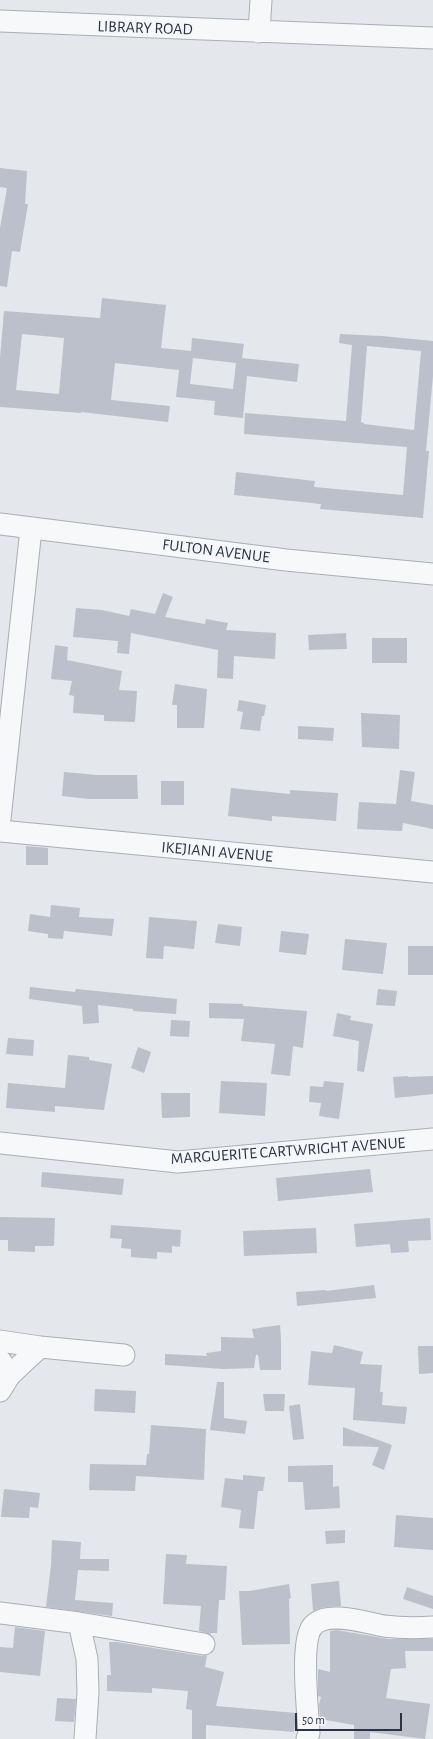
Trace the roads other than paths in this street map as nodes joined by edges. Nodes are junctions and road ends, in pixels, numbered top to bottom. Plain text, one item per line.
1 (261, 0) edge
2 (0, 21) edge
3 (259, 32) junction
4 (433, 38) edge
5 (0, 524) edge
6 (31, 529) junction
7 (433, 574) edge
8 (0, 819) edge
9 (0, 831) edge
10 (433, 872) edge
11 (433, 1139) edge
12 (0, 1143) edge
13 (0, 1341) edge
14 (40, 1347) junction
15 (124, 1355) dead end
16 (3, 1375) edge
17 (0, 1613) edge
18 (79, 1622) junction
19 (433, 1627) edge
20 (204, 1644) dead end
21 (85, 1739) edge
22 (307, 1739) edge

1 - 3 street
2 - 3 street, LIBRARY ROAD
3 - 4 street, LIBRARY ROAD
5 - 6 street, FULTON AVENUE
6 - 7 street, FULTON AVENUE
6 - 8 street
9 - 10 street, IKEJIANI AVENUE
11 - 12 street, MARGUERITE CARTWRIGHT AVENUE
13 - 14 street
14 - 15 street
14 - 16 street
17 - 18 street
18 - 20 street
18 - 21 street
19 - 22 street

